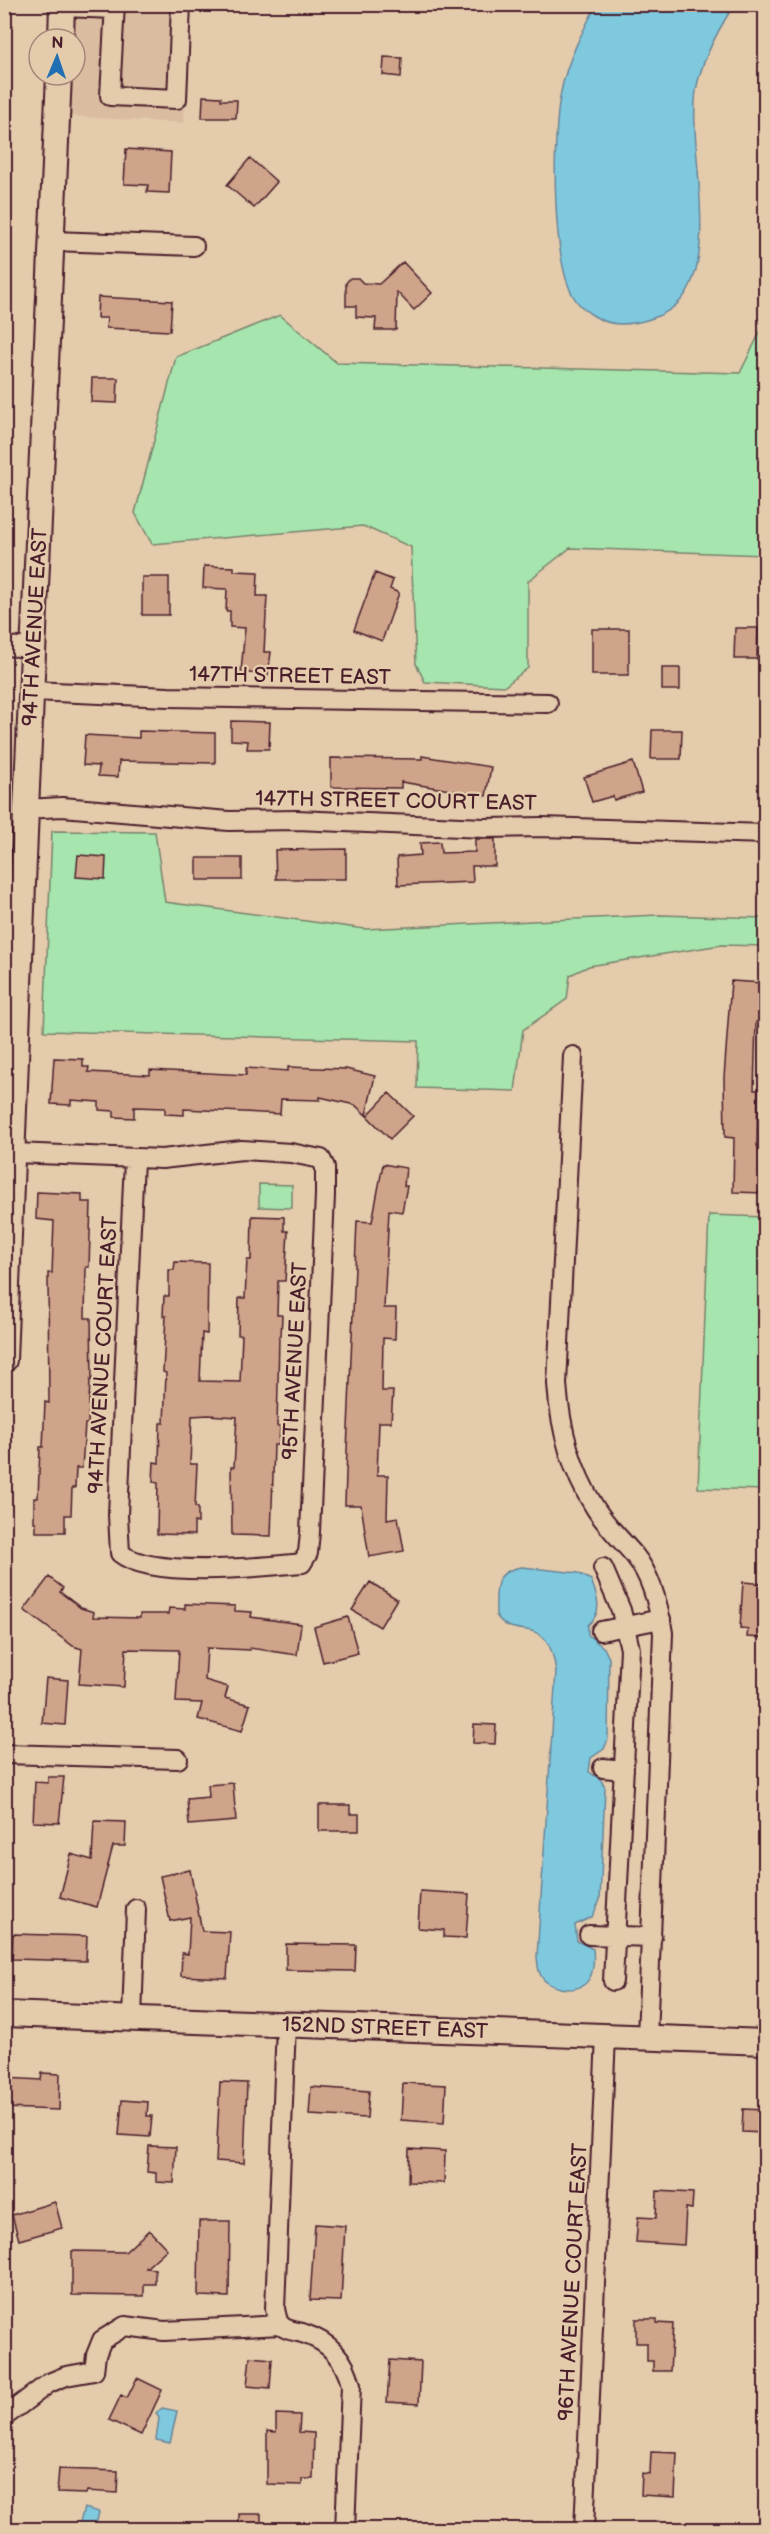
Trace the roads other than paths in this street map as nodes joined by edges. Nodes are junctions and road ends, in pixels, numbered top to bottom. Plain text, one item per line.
1 (181, 4) edge
2 (62, 6) edge
3 (115, 7) edge
4 (61, 27) edge
5 (58, 87) edge
6 (52, 241) junction
7 (194, 246) dead end
8 (4, 646) edge
9 (34, 648) junction
10 (32, 691) junction
11 (548, 703) dead end
12 (26, 809) junction
13 (765, 834) edge
14 (11, 1023) edge
15 (573, 1056) dead end
16 (14, 1153) junction
17 (134, 1160) junction
18 (4, 1359) edge
19 (302, 1563) joint
20 (603, 1568) dead end
21 (661, 1619) junction
22 (626, 1626) junction
23 (601, 1631) dead end
24 (4, 1754) edge
25 (178, 1759) dead end
26 (603, 1768) dead end
27 (624, 1770) junction
28 (135, 1909) dead end
29 (589, 1935) dead end
30 (615, 1936) junction
31 (652, 1937) junction
32 (613, 1981) dead end
33 (4, 2014) edge
34 (132, 2018) junction
35 (286, 2024) junction
36 (606, 2036) junction
37 (647, 2038) junction
38 (765, 2042) edge
39 (281, 2325) junction
40 (4, 2417) edge
41 (345, 2529) edge
42 (584, 2529) edge

1 - 3 street
2 - 3 street
2 - 4 main road
5 - 6 main road, 94TH AVENUE EAST
6 - 7 street
6 - 9 main road, 94TH AVENUE EAST
8 - 9 street
9 - 10 main road, 94TH AVENUE EAST
10 - 11 street, 147TH STREET EAST
10 - 12 main road, 94TH AVENUE EAST
12 - 13 street, 147TH STREET COURT EAST
12 - 14 main road, 94TH AVENUE EAST
14 - 16 main road, 94TH AVENUE EAST
15 - 21 street
16 - 17 street
16 - 18 main road, 94TH AVENUE EAST
17 - 19 street, 94TH AVENUE COURT EAST
17 - 19 street, 95TH AVENUE EAST
20 - 22 street
21 - 22 street
21 - 31 street
22 - 23 street
22 - 27 street
24 - 25 street
26 - 27 street
27 - 30 street
28 - 34 street
29 - 30 street
30 - 31 street
30 - 32 street
31 - 37 street
33 - 34 main road, 152ND STREET EAST
34 - 35 main road, 152ND STREET EAST
35 - 36 main road, 152ND STREET EAST
35 - 39 street
36 - 37 main road, 152ND STREET EAST
36 - 42 street, 96TH AVENUE COURT EAST
37 - 38 main road, 152ND STREET EAST
39 - 40 street
39 - 41 street

